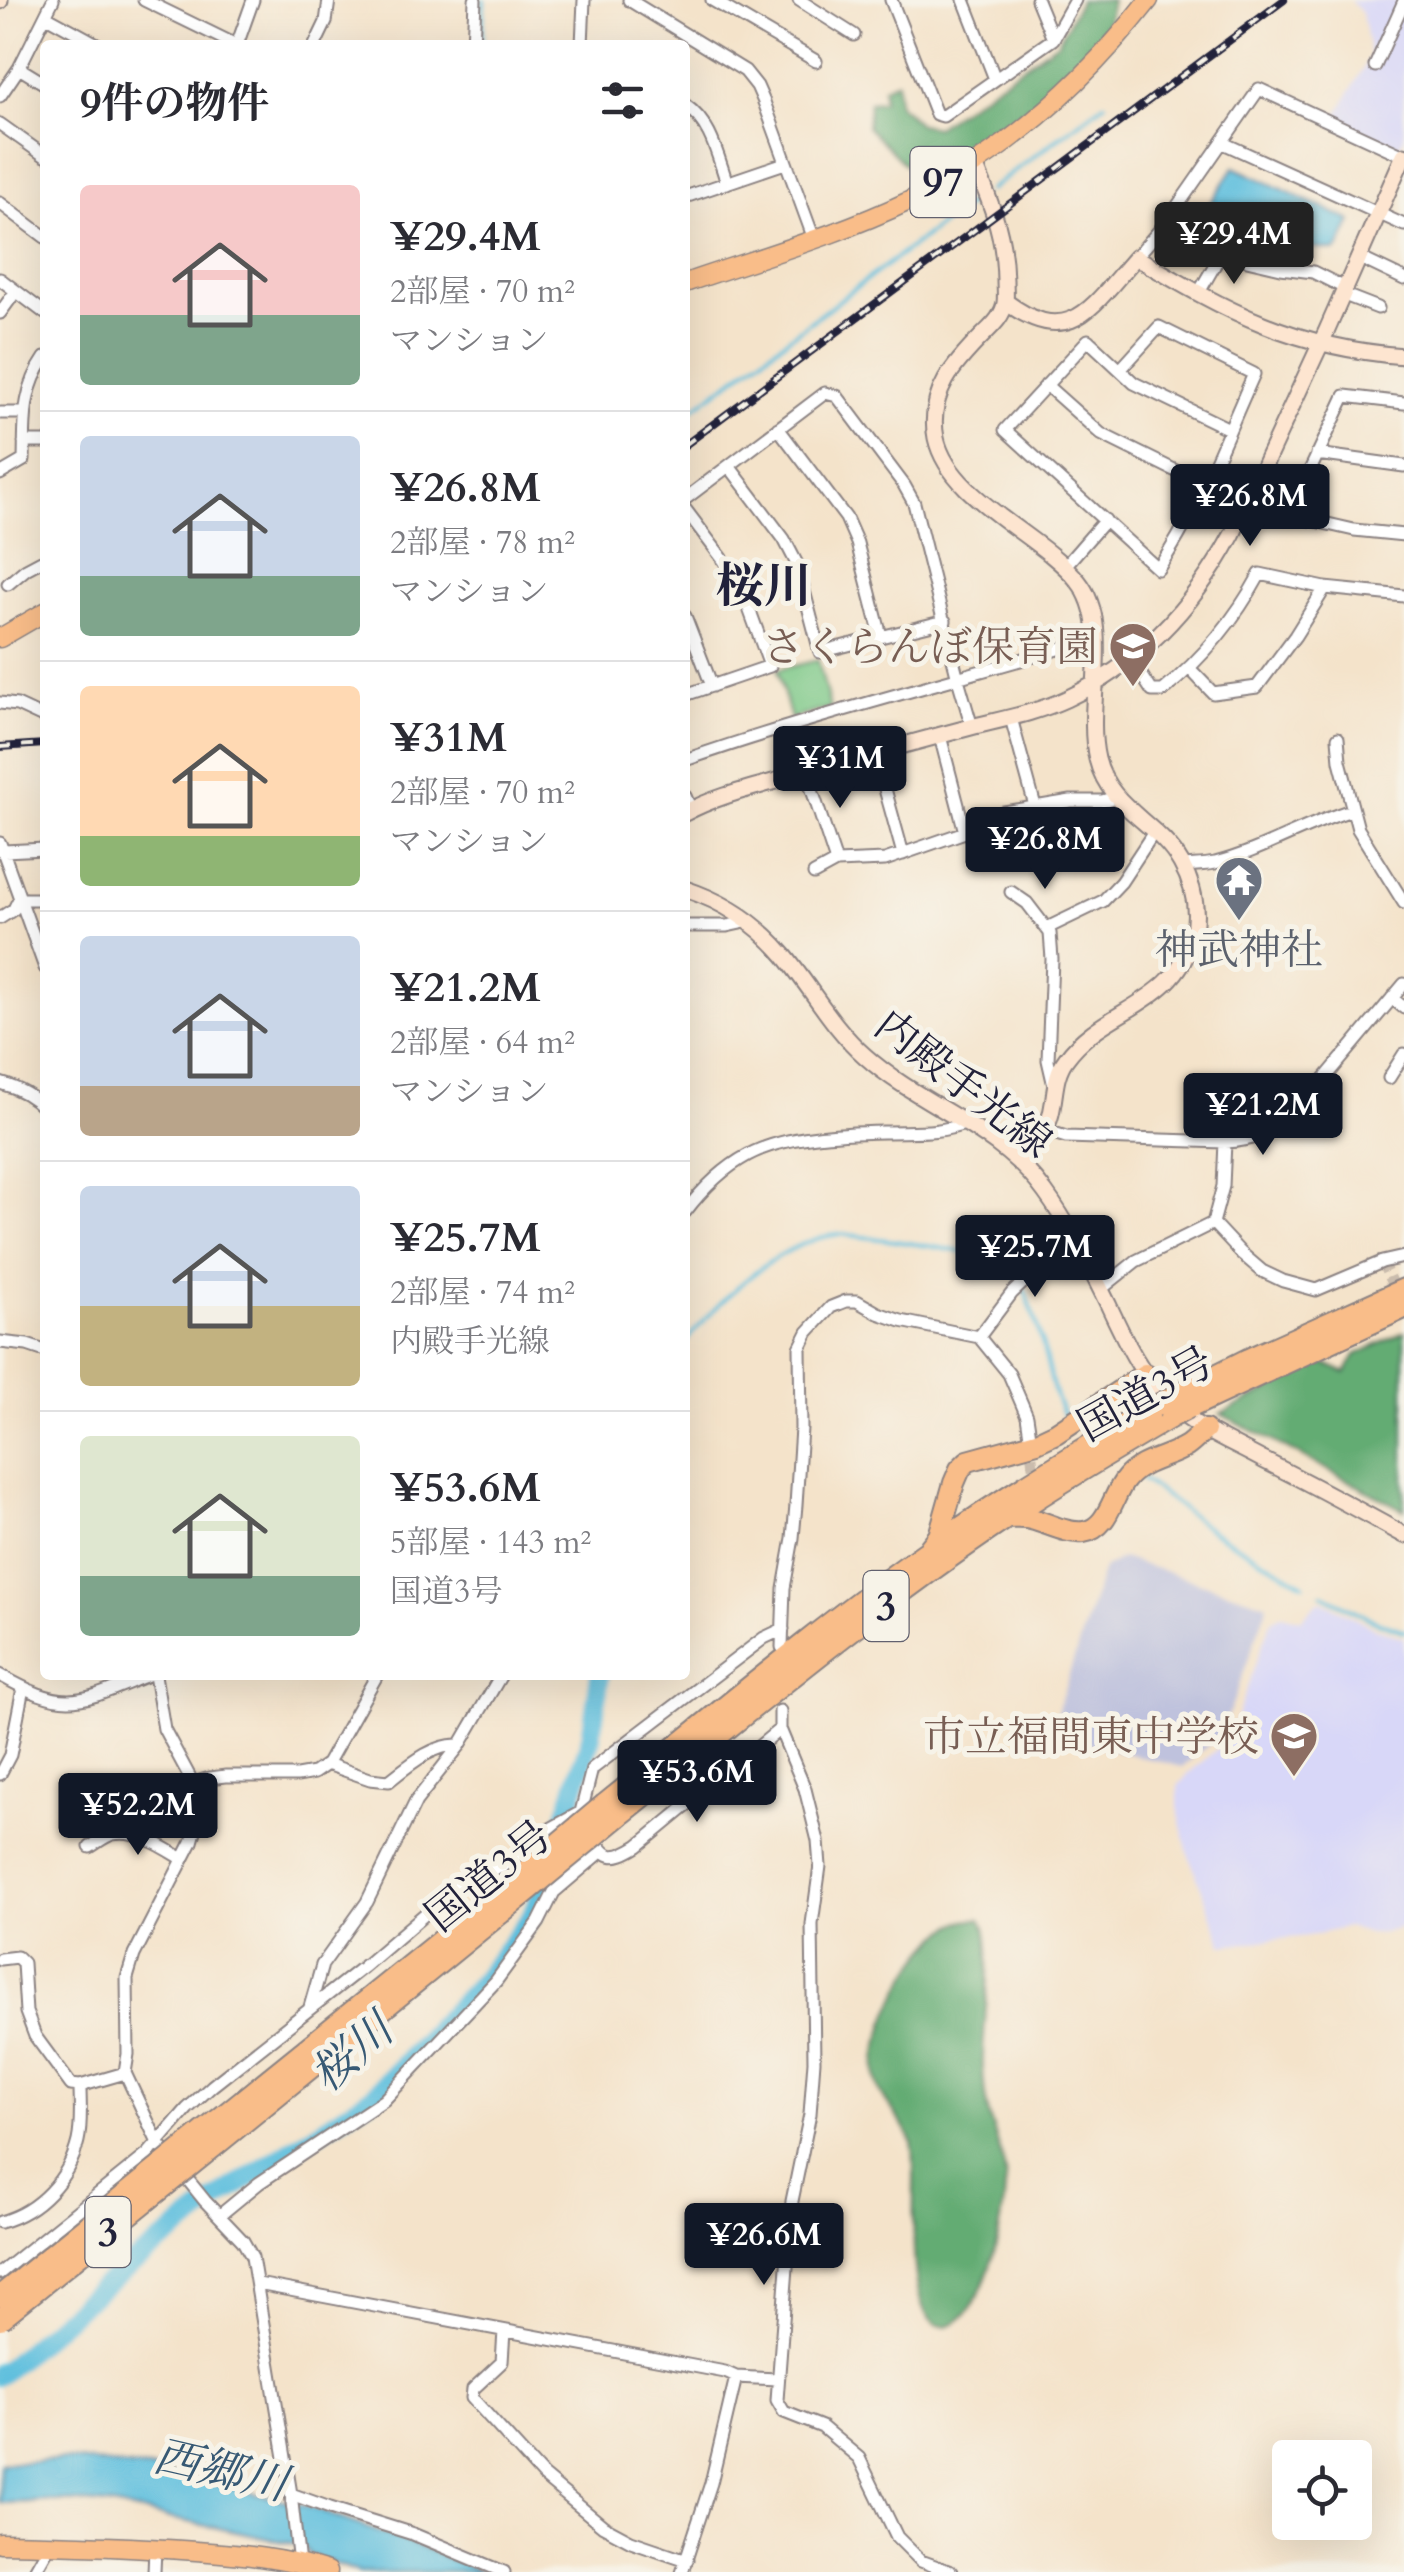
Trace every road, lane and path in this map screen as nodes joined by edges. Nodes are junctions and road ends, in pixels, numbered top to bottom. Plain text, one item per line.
1 (52, 0) edge
2 (144, 0) edge
3 (253, 0) edge
4 (329, 0) edge
5 (475, 0) edge
6 (584, 0) edge
7 (629, 0) edge
8 (712, 0) edge
9 (799, 0) edge
10 (891, 0) edge
11 (964, 0) edge
12 (1038, 0) edge
13 (1075, 0) edge
14 (1149, 0) edge
15 (1404, 1) edge
16 (46, 16) junction
17 (854, 35) dead end
18 (1053, 39) junction
19 (90, 40) edge
20 (227, 40) edge
21 (239, 40) edge
22 (317, 40) edge
23 (473, 40) edge
24 (583, 40) edge
25 (816, 61) dead end
26 (1375, 66) dead end
27 (19, 68) junction
28 (996, 79) junction
29 (40, 81) edge
30 (0, 96) edge
31 (690, 109) edge
32 (0, 124) edge
33 (1224, 143) junction
34 (40, 152) edge
35 (1404, 156) edge
36 (785, 163) junction
37 (974, 164) junction
38 (728, 182) junction
39 (690, 195) edge
40 (0, 203) edge
41 (1378, 213) junction
42 (1404, 224) edge
43 (40, 233) edge
44 (814, 239) junction
45 (1358, 256) junction
46 (1136, 257) junction
47 (0, 279) edge
48 (1404, 279) edge
49 (690, 280) edge
50 (16, 290) junction
51 (1344, 291) junction
52 (1198, 294) junction
53 (1006, 302) junction
54 (40, 308) edge
55 (1378, 308) dead end
56 (0, 313) edge
57 (1320, 345) junction
58 (1404, 356) edge
59 (40, 365) edge
60 (1120, 370) junction
61 (1046, 385) junction
62 (1404, 403) edge
63 (0, 413) edge
64 (25, 413) junction
65 (778, 428) junction
66 (1230, 429) junction
67 (24, 442) junction
68 (40, 442) edge
69 (1317, 454) junction
70 (729, 466) junction
71 (1404, 466) edge
72 (0, 474) edge
73 (1205, 486) junction
74 (690, 495) edge
75 (1245, 505) junction
76 (690, 516) edge
77 (1288, 517) junction
78 (1106, 520) junction
79 (1404, 535) edge
80 (30, 548) dead end
81 (40, 560) edge
82 (40, 565) edge
83 (1065, 566) junction
84 (8, 584) dead end
85 (1324, 588) junction
86 (1404, 596) edge
87 (40, 615) edge
88 (945, 621) junction
89 (690, 629) edge
90 (880, 636) junction
91 (0, 638) edge
92 (1096, 638) junction
93 (1131, 660) junction
94 (1190, 669) junction
95 (958, 680) junction
96 (1093, 684) junction
97 (712, 686) junction
98 (690, 693) edge
99 (0, 703) edge
100 (40, 716) edge
101 (1011, 718) junction
102 (972, 727) junction
103 (940, 736) junction
104 (1338, 738) dead end
105 (875, 753) junction
106 (690, 758) edge
107 (806, 772) junction
108 (1116, 798) junction
109 (690, 805) edge
110 (1035, 806) junction
111 (1352, 810) junction
112 (965, 832) junction
113 (1154, 832) junction
114 (2, 847) edge
115 (40, 849) edge
116 (903, 854) junction
117 (836, 862) junction
118 (1183, 866) junction
119 (814, 874) dead end
120 (690, 891) edge
121 (1012, 892) dead end
122 (19, 899) junction
123 (40, 899) edge
124 (1404, 903) edge
125 (0, 918) edge
126 (750, 921) junction
127 (690, 926) edge
128 (1047, 928) junction
129 (40, 955) edge
130 (1404, 984) edge
131 (1392, 998) junction
132 (1404, 1008) edge
133 (1404, 1054) edge
134 (1389, 1078) dead end
135 (0, 1083) edge
136 (1054, 1086) junction
137 (40, 1104) edge
138 (968, 1123) junction
139 (1044, 1130) junction
140 (1225, 1142) junction
141 (1018, 1159) junction
142 (690, 1206) edge
143 (1212, 1223) junction
144 (1079, 1248) junction
145 (1404, 1257) edge
146 (1404, 1289) edge
147 (1100, 1290) junction
148 (1404, 1308) edge
149 (979, 1336) junction
150 (0, 1342) edge
151 (40, 1349) edge
152 (1144, 1374) junction
153 (1172, 1407) junction
154 (1204, 1430) junction
155 (1030, 1436) tunnel mouth
156 (1072, 1477) junction
157 (954, 1484) junction
158 (1114, 1496) junction
159 (999, 1513) junction
160 (1404, 1534) edge
161 (921, 1555) junction
162 (782, 1628) junction
163 (782, 1647) dead end
164 (0, 1674) edge
165 (138, 1680) edge
166 (152, 1680) edge
167 (374, 1680) edge
168 (498, 1680) edge
169 (23, 1688) junction
170 (780, 1711) dead end
171 (780, 1729) junction
172 (460, 1745) junction
173 (327, 1764) junction
174 (0, 1774) edge
175 (192, 1783) junction
176 (612, 1810) junction
177 (581, 1812) junction
178 (90, 1847) dead end
179 (601, 1852) junction
180 (183, 1858) junction
181 (0, 1959) edge
182 (310, 2010) junction
183 (125, 2074) junction
184 (80, 2086) junction
185 (210, 2138) junction
186 (158, 2143) junction
187 (213, 2209) junction
188 (0, 2222) edge
189 (0, 2273) edge
190 (258, 2284) junction
191 (0, 2296) edge
192 (0, 2319) edge
193 (504, 2331) junction
194 (736, 2377) junction
195 (778, 2379) junction
196 (292, 2496) junction
197 (0, 2543) edge
198 (50, 2544) junction
199 (156, 2548) junction
200 (298, 2557) junction
201 (684, 2566) edge
202 (34, 2572) edge
203 (154, 2572) edge
204 (326, 2572) edge
205 (504, 2572) edge
206 (951, 2572) edge

1 - 16 street
2 - 20 street
3 - 21 street
4 - 22 street
5 - 23 street
6 - 24 street
7 - 36 street
8 - 25 street
9 - 17 street
10 - 28 street
11 - 28 street
12 - 18 street
13 - 18 street
14 - 37 main road, 97
15 - 26 street
16 - 19 street
16 - 27 street
18 - 28 street
27 - 29 street
27 - 30 street
31 - 38 street
32 - 34 street
33 - 35 street
33 - 41 street
33 - 46 street
35 - 41 street
36 - 38 street
36 - 44 street
37 - 44 main road, 97
37 - 53 street
38 - 39 street
40 - 43 street
41 - 42 street
41 - 45 street
44 - 49 main road, 97
45 - 48 street
45 - 51 street
46 - 52 street
46 - 53 street
47 - 50 street
50 - 54 street
50 - 56 street
51 - 52 street
51 - 55 street
51 - 57 street
52 - 57 street
53 - 83 street
57 - 58 street
57 - 75 street
59 - 64 street
60 - 61 street
60 - 66 street
60 - 66 street
61 - 73 street
61 - 78 street
62 - 69 street
63 - 64 street
64 - 67 street
65 - 70 street
65 - 88 street
65 - 90 street
66 - 73 street
67 - 68 street
67 - 72 street
69 - 71 street
69 - 77 street
70 - 74 street
70 - 90 street
73 - 75 street
73 - 78 street
75 - 77 street
75 - 93 street
76 - 97 street
77 - 79 street
78 - 83 street
80 - 81 street
82 - 84 street
83 - 92 street
85 - 86 street
85 - 94 street
85 - 94 street
87 - 91 main road
88 - 90 street
88 - 95 street
89 - 97 street
92 - 95 street
92 - 96 street
93 - 94 street
93 - 96 street
95 - 102 street
95 - 106 street
96 - 101 street
96 - 108 street
97 - 98 street
99 - 100 street
101 - 102 street
101 - 110 street
102 - 103 street
103 - 105 street
103 - 112 street
104 - 111 street
105 - 107 street
105 - 116 street
107 - 109 street
107 - 117 street
108 - 110 street
108 - 113 street
110 - 112 street
111 - 118 street
111 - 124 street
112 - 116 street
113 - 118 street
113 - 128 street
114 - 115 street
114 - 122 street
116 - 117 street
117 - 119 street
118 - 136 street
120 - 126 street, 内殿手光線
121 - 128 street
122 - 123 street
122 - 125 street
122 - 129 street
126 - 127 street
126 - 138 street, 内殿手光線
128 - 136 street
130 - 131 street
131 - 132 street
131 - 140 street
133 - 134 street
135 - 137 street
136 - 139 street
138 - 141 street, 内殿手光線
138 - 142 street
139 - 140 street
139 - 141 street
140 - 143 street
141 - 144 street, 内殿手光線
143 - 145 street
143 - 147 street
144 - 147 street, 内殿手光線
144 - 149 street
146 - 153 highway, 国道3号 / 3
147 - 152 street, 内殿手光線
148 - 153 highway, 国道3号 / 3
149 - 155 street
149 - 162 street
150 - 151 street
152 - 154 street, 内殿手光線
152 - 157 highway
153 - 156 highway, 国道3号 / 3
153 - 159 highway, 国道3号 / 3
154 - 158 highway
154 - 160 street, 内殿手光線
156 - 158 highway
156 - 159 highway, 国道3号 / 3
157 - 159 highway
157 - 161 highway
158 - 159 highway
159 - 161 highway, 国道3号 / 3
159 - 176 highway, 国道3号 / 3
161 - 176 highway, 国道3号 / 3
162 - 163 street
162 - 177 street
164 - 169 street
165 - 169 street
166 - 175 street
167 - 173 street
168 - 172 street
169 - 174 street
170 - 171 street
171 - 179 street
171 - 195 street
172 - 173 street
172 - 182 street
173 - 175 street
175 - 180 street
176 - 185 highway, 国道3号 / 3, bridge
177 - 179 street
177 - 182 street
178 - 180 street
179 - 187 street
180 - 183 street
181 - 184 street
182 - 186 street
183 - 184 street
183 - 186 street
184 - 188 street
185 - 191 highway, 国道3号 / 3, bridge
185 - 192 highway, 国道3号 / 3, bridge
186 - 187 street
186 - 189 street
187 - 190 street
190 - 193 street
190 - 196 street
193 - 194 street
193 - 201 street
194 - 195 street
194 - 201 street
195 - 206 street
196 - 200 street
196 - 205 street
197 - 198 main road
198 - 199 main road
198 - 202 street
199 - 200 main road
199 - 203 street
200 - 204 main road

